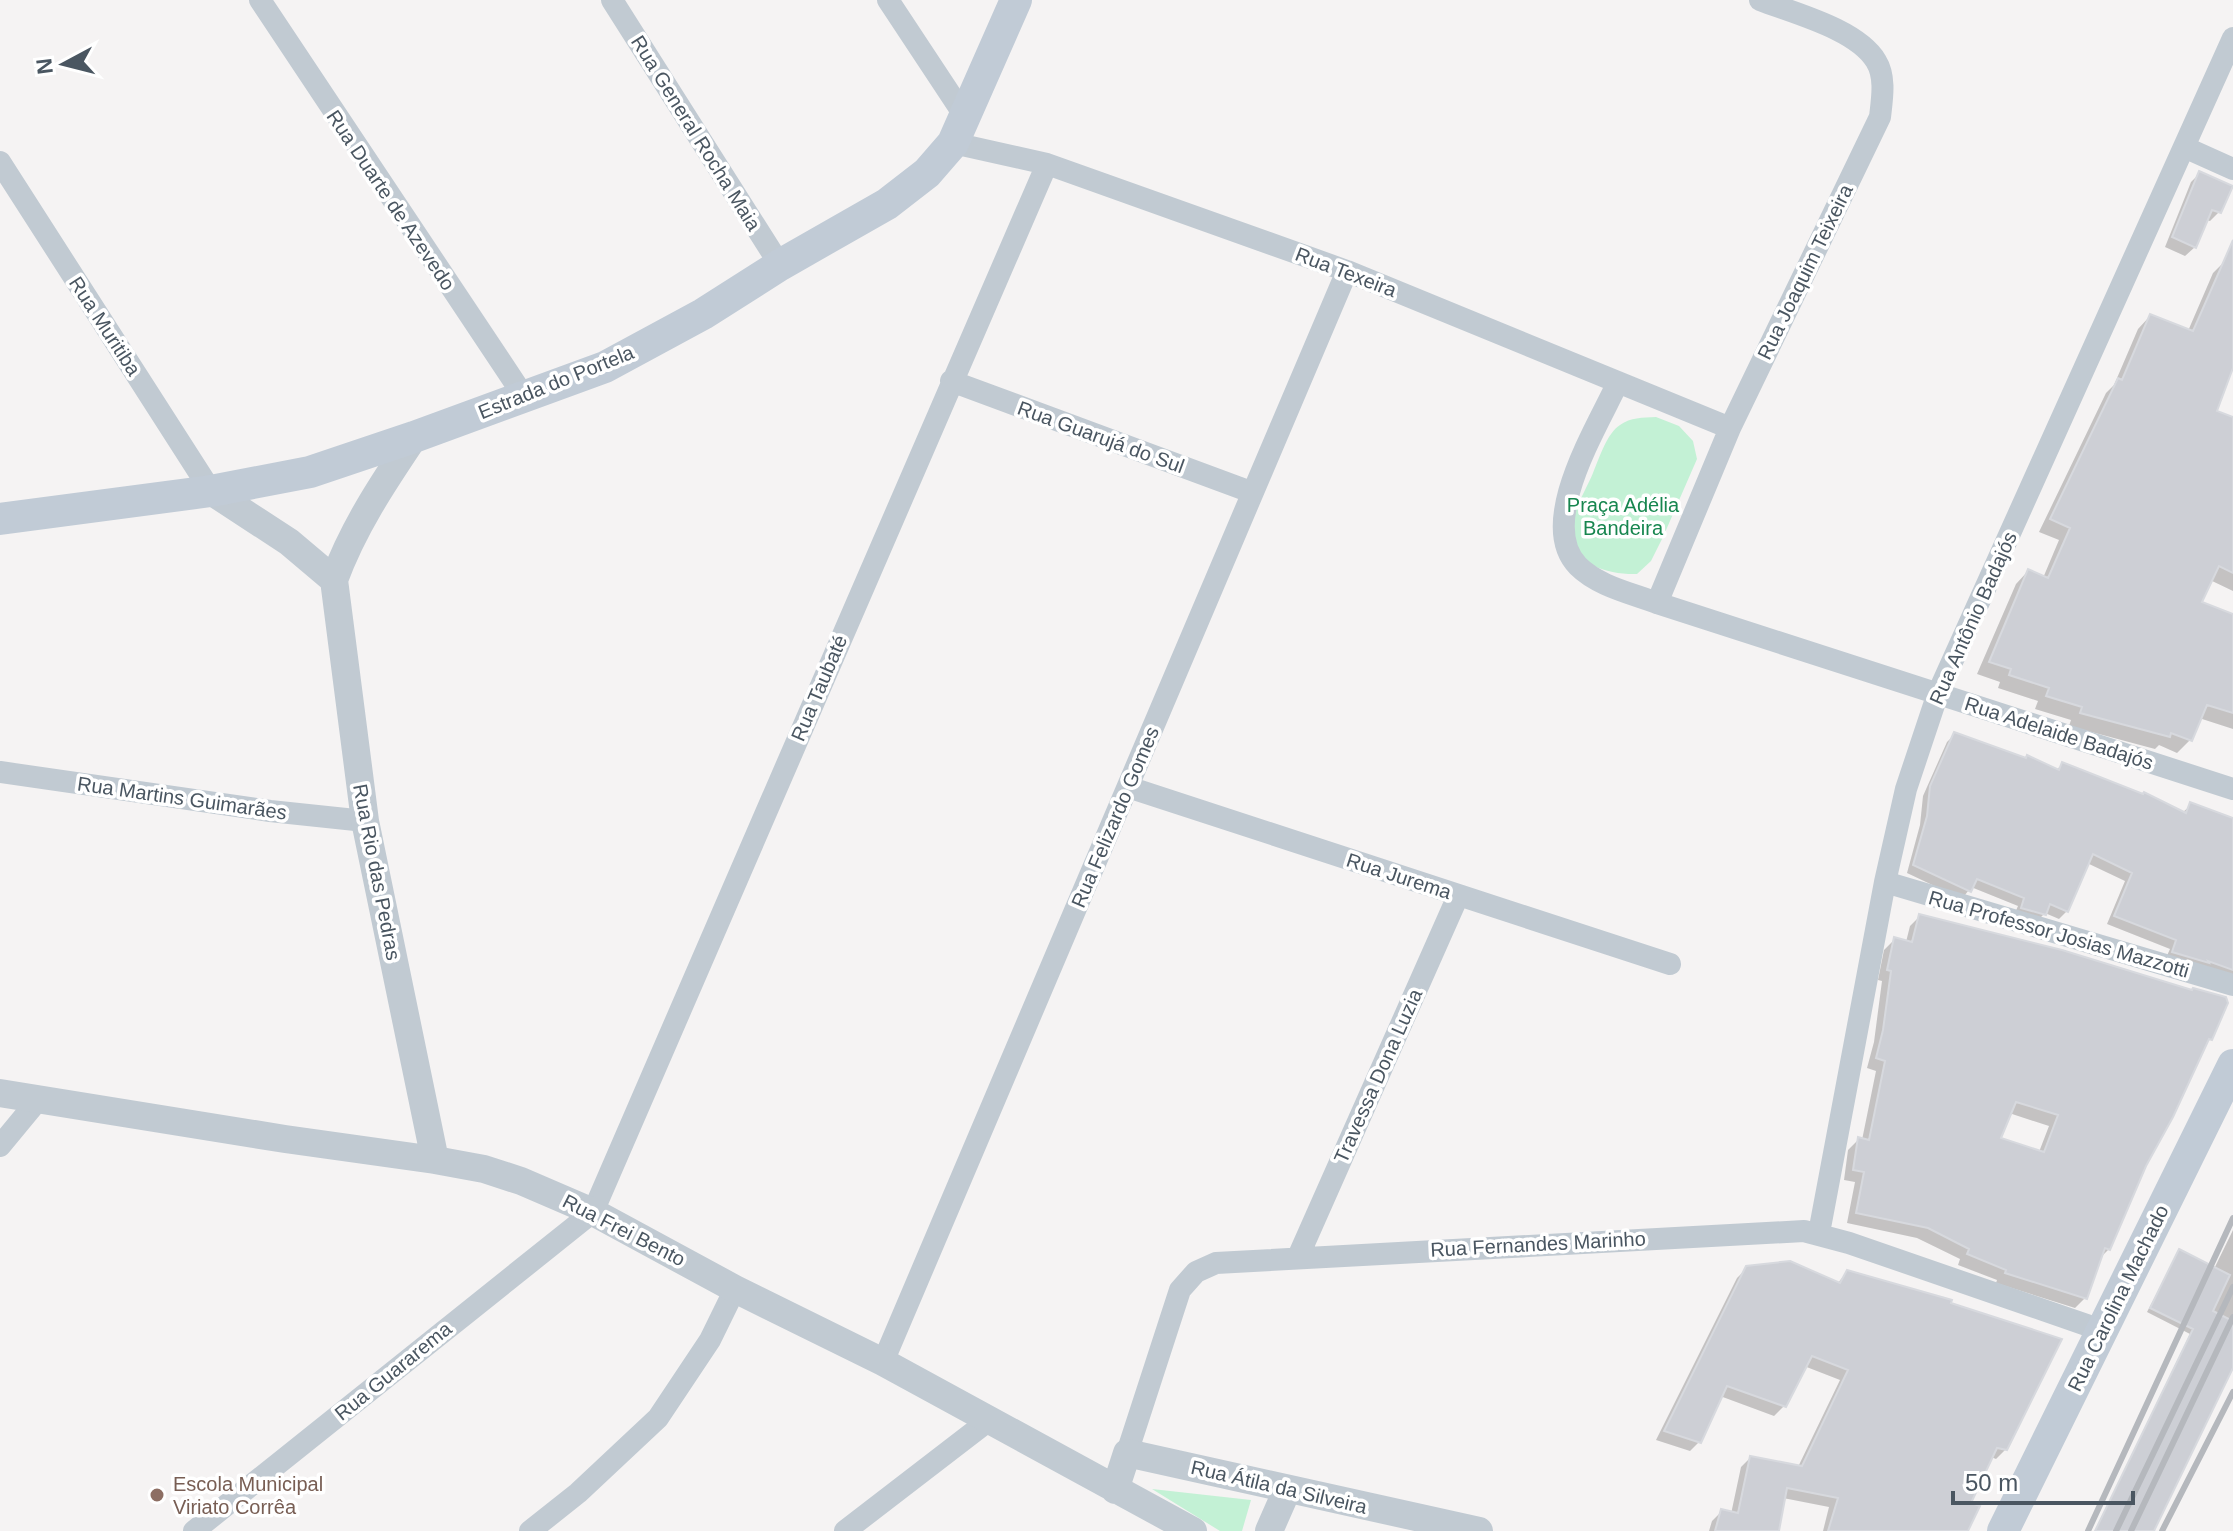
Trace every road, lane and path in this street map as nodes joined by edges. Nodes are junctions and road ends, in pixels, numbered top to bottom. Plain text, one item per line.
1 (260, 0) edge
2 (612, 0) edge
3 (888, 0) edge
4 (1016, 0) edge
5 (1760, 0) edge
6 (2233, 38) edge
7 (960, 130) junction
8 (2184, 147) junction
9 (0, 162) edge
10 (1047, 164) junction
11 (2233, 169) edge
12 (780, 265) junction
13 (1347, 271) junction
14 (951, 381) junction
15 (1618, 382) junction
16 (525, 398) junction
17 (1730, 428) junction
18 (414, 437) junction
19 (211, 491) junction
20 (1251, 492) junction
21 (0, 519) edge
22 (334, 580) junction
23 (1657, 603) junction
24 (1938, 693) junction
25 (0, 772) edge
26 (1128, 787) junction
27 (2233, 789) edge
28 (365, 821) junction
29 (1885, 882) junction
30 (1458, 896) junction
31 (1670, 964) dead end
32 (2233, 985) edge
33 (2233, 1065) edge
34 (0, 1093) edge
35 (38, 1100) junction
36 (0, 1146) edge
37 (435, 1160) junction
38 (593, 1212) junction
39 (1819, 1233) junction
40 (1298, 1257) junction
41 (735, 1289) junction
42 (2101, 1330) junction
43 (883, 1362) junction
44 (988, 1421) junction
45 (1127, 1453) junction
46 (1115, 1490) junction
47 (1287, 1490) junction
48 (194, 1531) edge
49 (530, 1531) edge
50 (845, 1531) edge
51 (1193, 1531) edge
52 (1269, 1531) edge
53 (1479, 1531) edge
54 (2003, 1531) edge

1 - 16 street, Rua Duarte de Azevedo
2 - 12 street, Rua General Rocha Maia
3 - 7 street
4 - 7 main road, Estrada do Portela
5 - 17 street, Rua Joaquim Teixeira
6 - 8 street, Rua Antônio Badajós
7 - 10 street, Rua Texeira
7 - 12 main road, Estrada do Portela
8 - 11 street
8 - 24 street, Rua Antônio Badajós
9 - 19 street, Rua Muritiba
10 - 13 street, Rua Texeira
10 - 14 street, Rua Taubaté
12 - 16 main road, Estrada do Portela
13 - 15 street, Rua Texeira
13 - 20 street, Rua Felizardo Gomes
14 - 20 street, Rua Guarujá do Sul
14 - 38 street, Rua Taubaté
15 - 17 street, Rua Texeira
15 - 23 street
16 - 18 main road, Estrada do Portela
17 - 23 street, Rua Joaquim Teixeira
18 - 19 main road, Estrada do Portela
18 - 22 street
19 - 21 main road, Estrada do Portela
19 - 22 street
20 - 26 street, Rua Felizardo Gomes
22 - 28 street, Rua Rio das Pedras
23 - 24 street, Rua Adelaide Badajós
24 - 27 street, Rua Adelaide Badajós
24 - 29 street, Rua Antônio Badajós
25 - 28 street, Rua Martins Guimarães
26 - 30 street, Rua Jurema
26 - 43 street, Rua Felizardo Gomes
28 - 37 street, Rua Rio das Pedras
29 - 32 street, Rua Professor Josias Mazzotti
29 - 39 street, Rua Antônio Badajós
30 - 31 street, Rua Jurema
30 - 40 street, Travessa Dona Luzia
33 - 42 main road, Rua Carolina Machado
34 - 35 street, Rua Frei Bento
35 - 36 street
35 - 37 street, Rua Frei Bento
37 - 38 street, Rua Frei Bento
38 - 41 street, Rua Frei Bento
38 - 48 street, Rua Guararema
39 - 40 street, Rua Fernandes Marinho
39 - 42 street, Rua Fernandes Marinho
40 - 45 street, Rua Fernandes Marinho
41 - 43 street, Rua Frei Bento
41 - 49 street
42 - 54 main road, Rua Carolina Machado
43 - 44 street, Rua Frei Bento
44 - 46 street, Rua Frei Bento
44 - 50 street
45 - 46 street, Rua Fernandes Marinho
45 - 47 street, Rua Átila da Silveira
46 - 51 street, Rua Frei Bento
47 - 52 street
47 - 53 street, Rua Átila da Silveira

